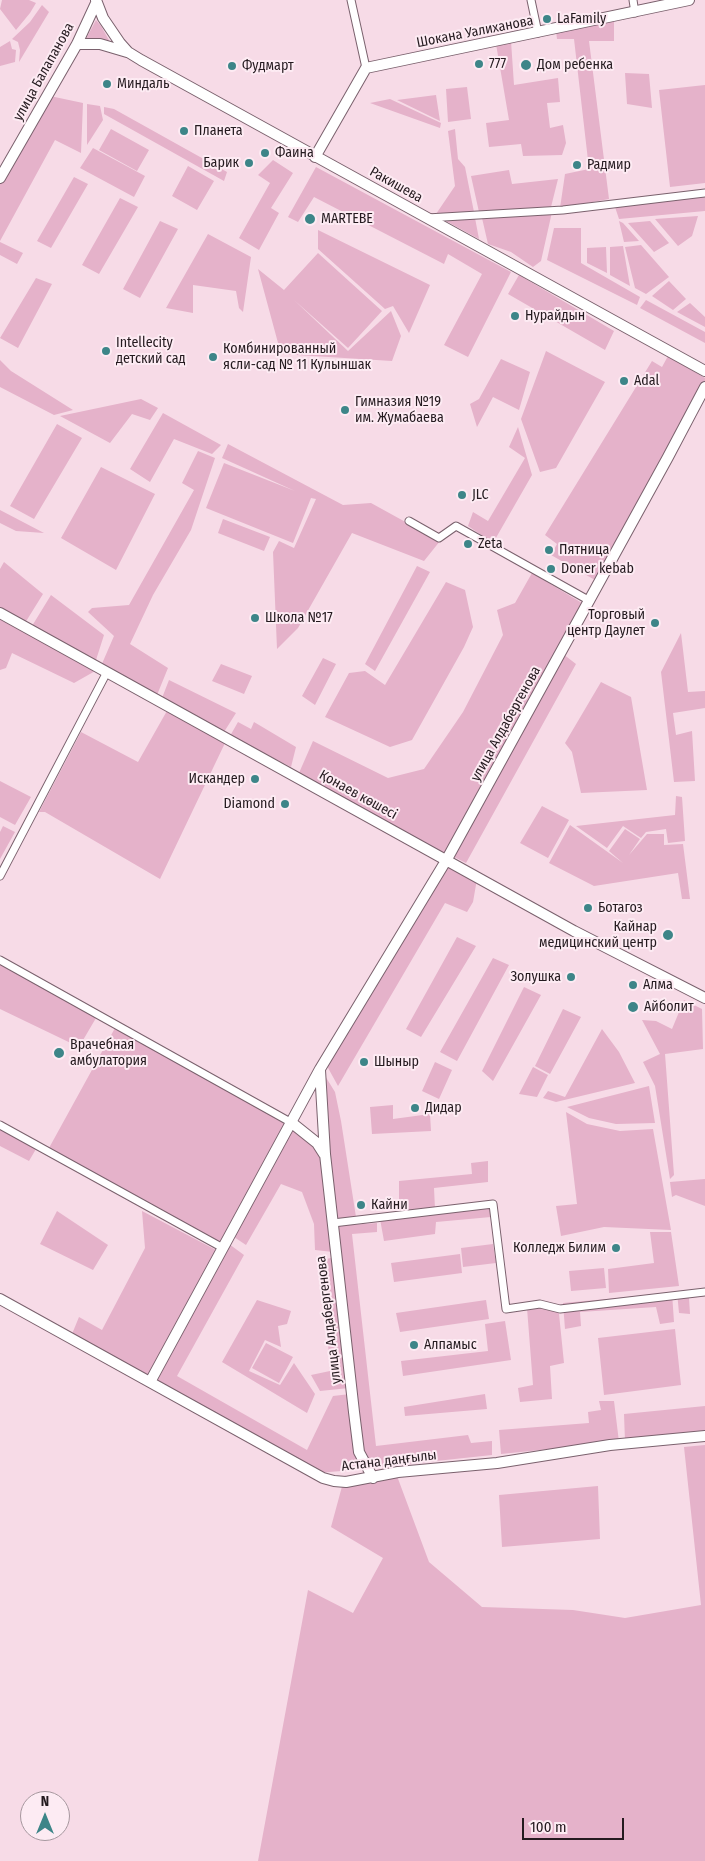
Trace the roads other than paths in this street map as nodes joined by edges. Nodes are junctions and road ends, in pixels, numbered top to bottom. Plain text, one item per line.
1 (351, 0) edge
2 (531, 0) edge
3 (633, 0) edge
4 (690, 0) edge
5 (96, 2) edge
6 (635, 13) junction
7 (538, 33) junction
8 (77, 44) junction
9 (128, 52) junction
10 (366, 68) junction
11 (316, 157) junction
12 (0, 178) edge
13 (705, 193) edge
14 (426, 218) junction
15 (705, 371) edge
16 (705, 387) edge
17 (409, 521) dead end
18 (590, 601) junction
19 (0, 613) edge
20 (107, 672) junction
21 (447, 859) junction
22 (0, 876) edge
23 (0, 960) edge
24 (705, 998) edge
25 (320, 1069) junction
26 (292, 1123) junction
27 (0, 1125) edge
28 (325, 1154) junction
29 (333, 1223) junction
30 (224, 1248) junction
31 (705, 1292) edge
32 (0, 1299) edge
33 (150, 1382) junction
34 (705, 1436) edge
35 (373, 1478) junction

1 - 10 street
2 - 7 street
3 - 6 street
4 - 6 street, Шокана Уалиханова
5 - 8 street, улица Балапанова
5 - 9 street, Ракишева
6 - 7 street, Шокана Уалиханова
7 - 10 street, Шокана Уалиханова
8 - 9 street
8 - 12 street, улица Балапанова
9 - 11 street, Ракишева
10 - 11 street
11 - 14 street, Ракишева
13 - 14 street
14 - 15 street, Ракишева
16 - 18 street, улица Алдабергенова
17 - 18 street
18 - 21 street, улица Алдабергенова
19 - 20 street, Қонаев көшесі
20 - 21 street, Қонаев көшесі
20 - 22 street
21 - 24 street, Қонаев көшесі
21 - 25 street, улица Алдабергенова
23 - 26 street
25 - 26 street, улица Алдабергенова
25 - 28 street, улица Алдабергенова
26 - 28 street
26 - 30 street, улица Алдабергенова
27 - 30 street
28 - 29 street, улица Алдабергенова
29 - 31 street
29 - 35 street, улица Алдабергенова
30 - 33 street, улица Алдабергенова
32 - 33 street, Астана даңғылы
33 - 35 street, Астана даңғылы
34 - 35 street, Астана даңғылы

